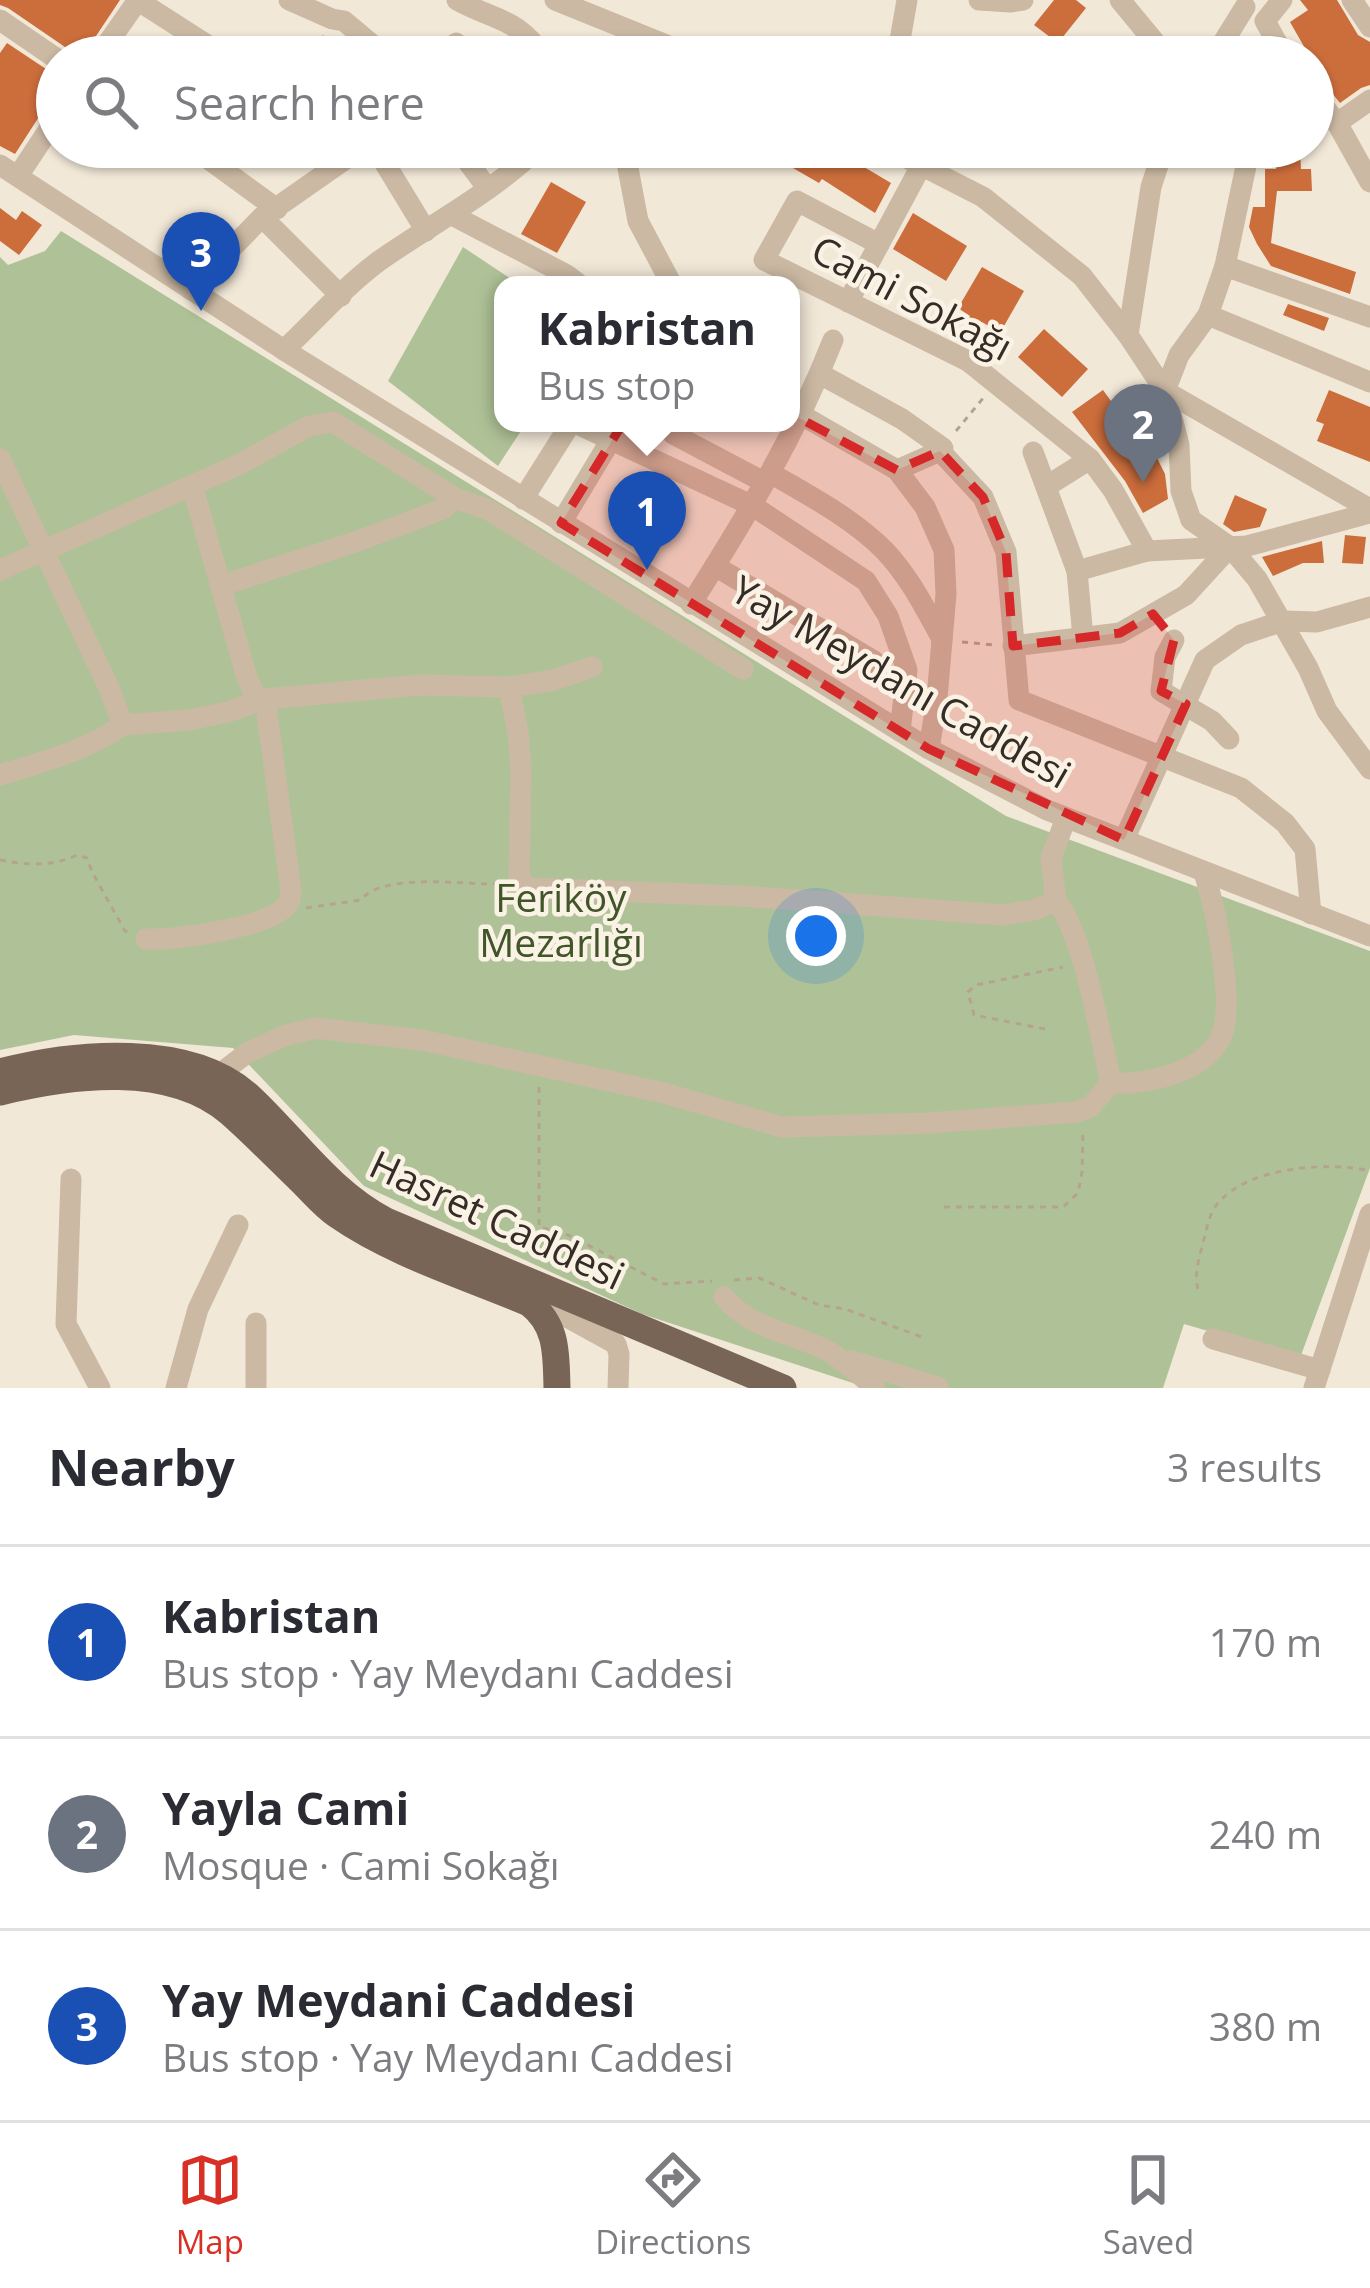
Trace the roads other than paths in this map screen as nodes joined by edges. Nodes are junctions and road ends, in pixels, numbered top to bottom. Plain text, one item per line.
1 (137, 0) edge
2 (289, 0) edge
3 (457, 0) edge
4 (555, 0) edge
5 (907, 0) edge
6 (980, 0) edge
7 (1023, 0) edge
8 (1120, 0) edge
9 (1282, 0) edge
10 (1352, 0) edge
11 (996, 1) edge
12 (1241, 4) edge
13 (503, 8) edge
14 (0, 20) edge
15 (1264, 21) junction
16 (1370, 27) edge
17 (112, 36) edge
18 (193, 36) edge
19 (363, 36) edge
20 (529, 36) edge
21 (644, 36) edge
22 (900, 36) edge
23 (1150, 36) edge
24 (1225, 36) edge
25 (1273, 36) edge
26 (36, 45) edge
27 (1370, 100) edge
28 (1334, 119) edge
29 (1337, 123) junction
30 (36, 140) edge
31 (216, 168) edge
32 (320, 168) edge
33 (388, 168) edge
34 (473, 168) edge
35 (516, 168) edge
36 (628, 168) edge
37 (920, 168) edge
38 (925, 168) edge
39 (1157, 168) edge
40 (1246, 168) edge
41 (9, 170) edge
42 (1370, 182) edge
43 (488, 189) junction
44 (269, 213) junction
45 (452, 215) junction
46 (426, 231) junction
47 (879, 244) junction
48 (1225, 266) junction
49 (569, 276) edge
50 (667, 276) edge
51 (796, 276) edge
52 (800, 278) edge
53 (191, 290) junction
54 (341, 296) junction
55 (848, 302) junction
56 (1208, 315) junction
57 (1370, 317) edge
58 (1128, 335) junction
59 (833, 340) dead end
60 (284, 350) junction
61 (820, 374) junction
62 (1370, 382) edge
63 (1165, 391) junction
64 (800, 406) edge
65 (800, 414) edge
66 (567, 432) edge
67 (615, 432) edge
68 (620, 432) edge
69 (788, 432) edge
70 (673, 434) dead end
71 (943, 448) road end
72 (1033, 452) dead end
73 (0, 459) edge
74 (1090, 459) junction
75 (897, 470) junction
76 (772, 474) junction
77 (192, 485) junction
78 (1047, 486) junction
79 (455, 498) junction
80 (523, 499) junction
81 (753, 506) junction
82 (1370, 511) edge
83 (560, 523) junction
84 (1230, 547) junction
85 (44, 550) junction
86 (1147, 551) junction
87 (715, 566) junction
88 (0, 570) edge
89 (1077, 571) junction
90 (220, 586) junction
91 (691, 604) junction
92 (1370, 607) edge
93 (1153, 614) junction
94 (1282, 622) junction
95 (1083, 638) junction
96 (943, 640) junction
97 (1174, 640) junction
98 (1013, 646) junction
99 (1204, 660) junction
100 (592, 667) dead end
101 (743, 669) dead end
102 (879, 673) dead end
103 (508, 687) junction
104 (261, 700) junction
105 (1186, 704) junction
106 (123, 725) junction
107 (900, 731) junction
108 (1229, 740) dead end
109 (928, 749) junction
110 (1163, 757) junction
111 (1370, 769) edge
112 (0, 775) edge
113 (1066, 818) junction
114 (1124, 840) junction
115 (1204, 872) junction
116 (1056, 901) junction
117 (1311, 914) junction
118 (1370, 936) edge
119 (146, 939) road end
120 (0, 1072) edge
121 (1111, 1083) junction
122 (212, 1087) junction
123 (0, 1092) edge
124 (71, 1179) dead end
125 (1370, 1214) edge
126 (238, 1225) dead end
127 (724, 1297) dead end
128 (529, 1303) junction
129 (256, 1323) dead end
130 (1213, 1339) dead end
131 (830, 1352) junction
132 (1317, 1379) edge
133 (938, 1387) edge
134 (100, 1388) edge
135 (176, 1388) edge
136 (256, 1388) edge
137 (557, 1388) edge
138 (618, 1388) edge
139 (783, 1388) edge
140 (875, 1388) edge

1 - 17 street
1 - 18 street
2 - 19 street
3 - 13 street
4 - 21 street
5 - 22 street
6 - 11 street
7 - 11 street
8 - 23 street
9 - 15 street
10 - 16 street
12 - 15 street
12 - 24 street
13 - 20 street
14 - 26 street
15 - 25 street
27 - 29 street
28 - 29 street
29 - 42 street
30 - 41 street
31 - 44 street
32 - 44 street
33 - 46 street
34 - 43 street
35 - 43 street
36 - 50 street
37 - 47 street
38 - 58 street
39 - 58 street
40 - 48 street
41 - 53 street, Yay Meydanı Caddesi
43 - 45 street
44 - 53 street
44 - 54 street
45 - 46 street
45 - 49 street
46 - 54 street
47 - 51 street, Cami Sokağı
47 - 55 street
48 - 56 street
48 - 57 street
52 - 55 street, Cami Sokağı
53 - 60 street, Yay Meydanı Caddesi
54 - 60 street
55 - 74 street, Cami Sokağı
56 - 62 street
56 - 63 street
58 - 63 street
59 - 61 street
60 - 80 street, Yay Meydanı Caddesi
61 - 64 street
61 - 71 street
63 - 82 street
63 - 84 street
65 - 75 street
66 - 80 street
67 - 83 street
68 - 81 street
69 - 76 street
70 - 76 street
72 - 78 street
73 - 85 street
74 - 78 street
74 - 86 street, Cami Sokağı
75 - 96 street
75 - 98 street
76 - 81 street
76 - 96 street
77 - 79 street
77 - 85 street
77 - 90 street
78 - 89 street
79 - 90 street
79 - 101 street
80 - 83 street, Yay Meydanı Caddesi
81 - 87 street
81 - 107 street
82 - 84 street
83 - 91 street, Yay Meydanı Caddesi
84 - 86 street
84 - 93 street
84 - 94 street
85 - 88 street
85 - 106 street
86 - 89 street
87 - 91 street
87 - 102 street
89 - 95 street
90 - 104 street
91 - 107 street, Yay Meydanı Caddesi
92 - 94 street
93 - 95 street
93 - 97 street
94 - 99 street
94 - 111 street
95 - 98 street
96 - 109 street
97 - 99 street
97 - 105 street
98 - 110 street
99 - 105 street
100 - 103 street
103 - 104 street
103 - 116 street
104 - 106 street
104 - 119 street
105 - 108 street
105 - 110 street
106 - 112 street
107 - 109 street, Yay Meydanı Caddesi
109 - 113 street, Yay Meydanı Caddesi
110 - 114 street
110 - 117 street
113 - 114 street, Yay Meydanı Caddesi
113 - 116 street
114 - 115 street, Yay Meydanı Caddesi
115 - 117 street, Yay Meydanı Caddesi
115 - 121 street
116 - 121 street
117 - 118 street, Yay Meydanı Caddesi
120 - 122 main road, Hasret Caddesi
121 - 122 street
122 - 123 main road, Hasret Caddesi
122 - 128 main road, Hasret Caddesi
122 - 139 main road, Hasret Caddesi
124 - 134 street
125 - 132 street
126 - 135 street
127 - 131 street
128 - 137 main road, Hasret Caddesi
128 - 138 street
129 - 136 street
130 - 132 street
131 - 133 street
131 - 140 street

